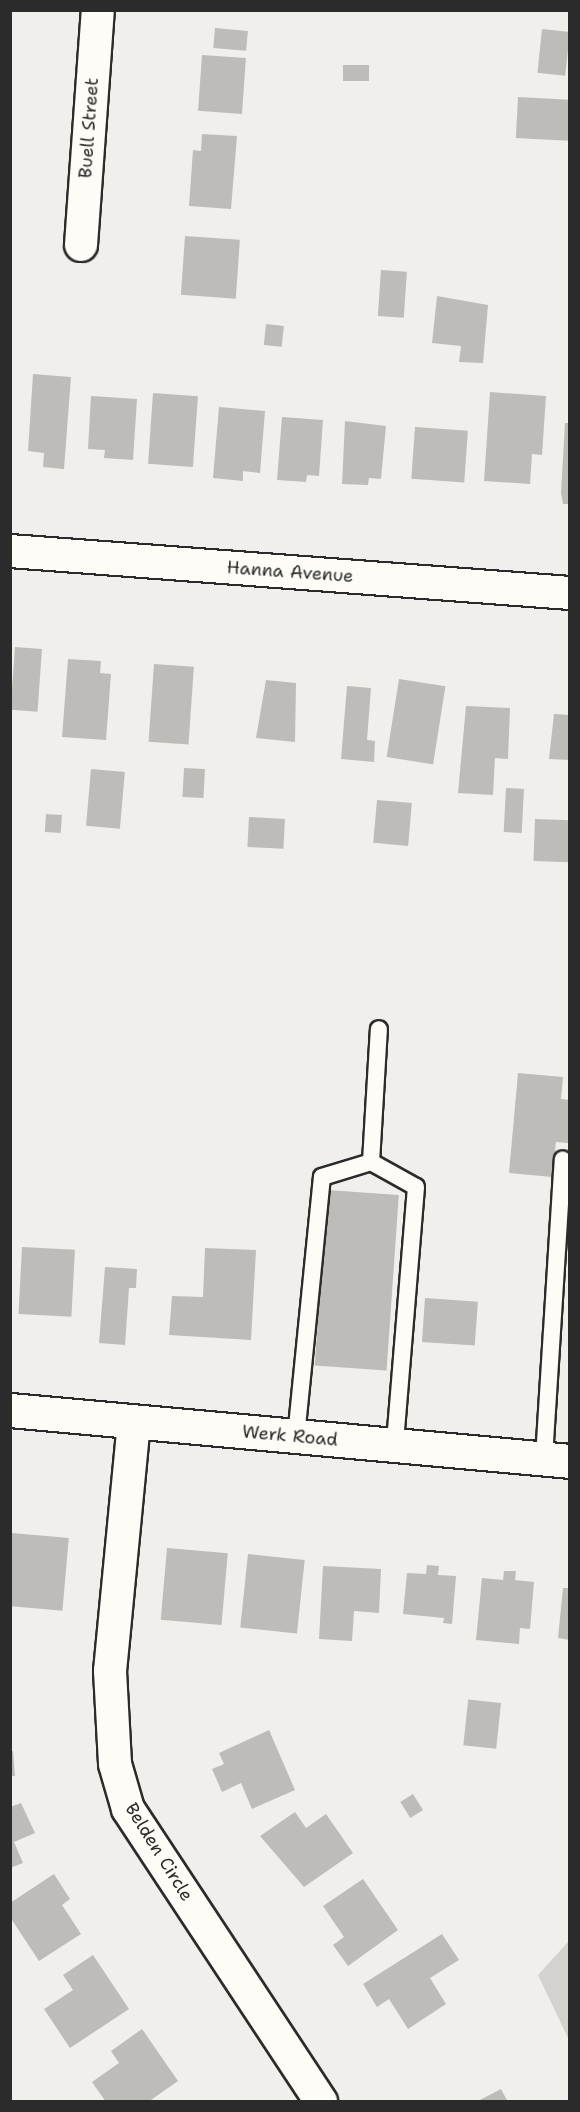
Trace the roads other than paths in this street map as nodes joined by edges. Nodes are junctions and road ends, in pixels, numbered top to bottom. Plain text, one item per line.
1 (98, 10) edge
2 (81, 245) dead end
3 (10, 551) edge
4 (570, 593) edge
5 (379, 1029) dead end
6 (563, 1160) dead end
7 (371, 1162) junction
8 (10, 1410) edge
9 (134, 1422) junction
10 (296, 1437) junction
11 (395, 1445) junction
12 (557, 1460) edge
13 (321, 2102) edge

1 - 2 street, Buell Street
3 - 4 street, Hanna Avenue
5 - 7 lane
6 - 12 lane
7 - 10 lane
7 - 11 lane
8 - 9 main road, Werk Road
9 - 10 main road, Werk Road
9 - 13 street, Belden Circle
10 - 11 main road, Werk Road
11 - 12 main road, Werk Road

